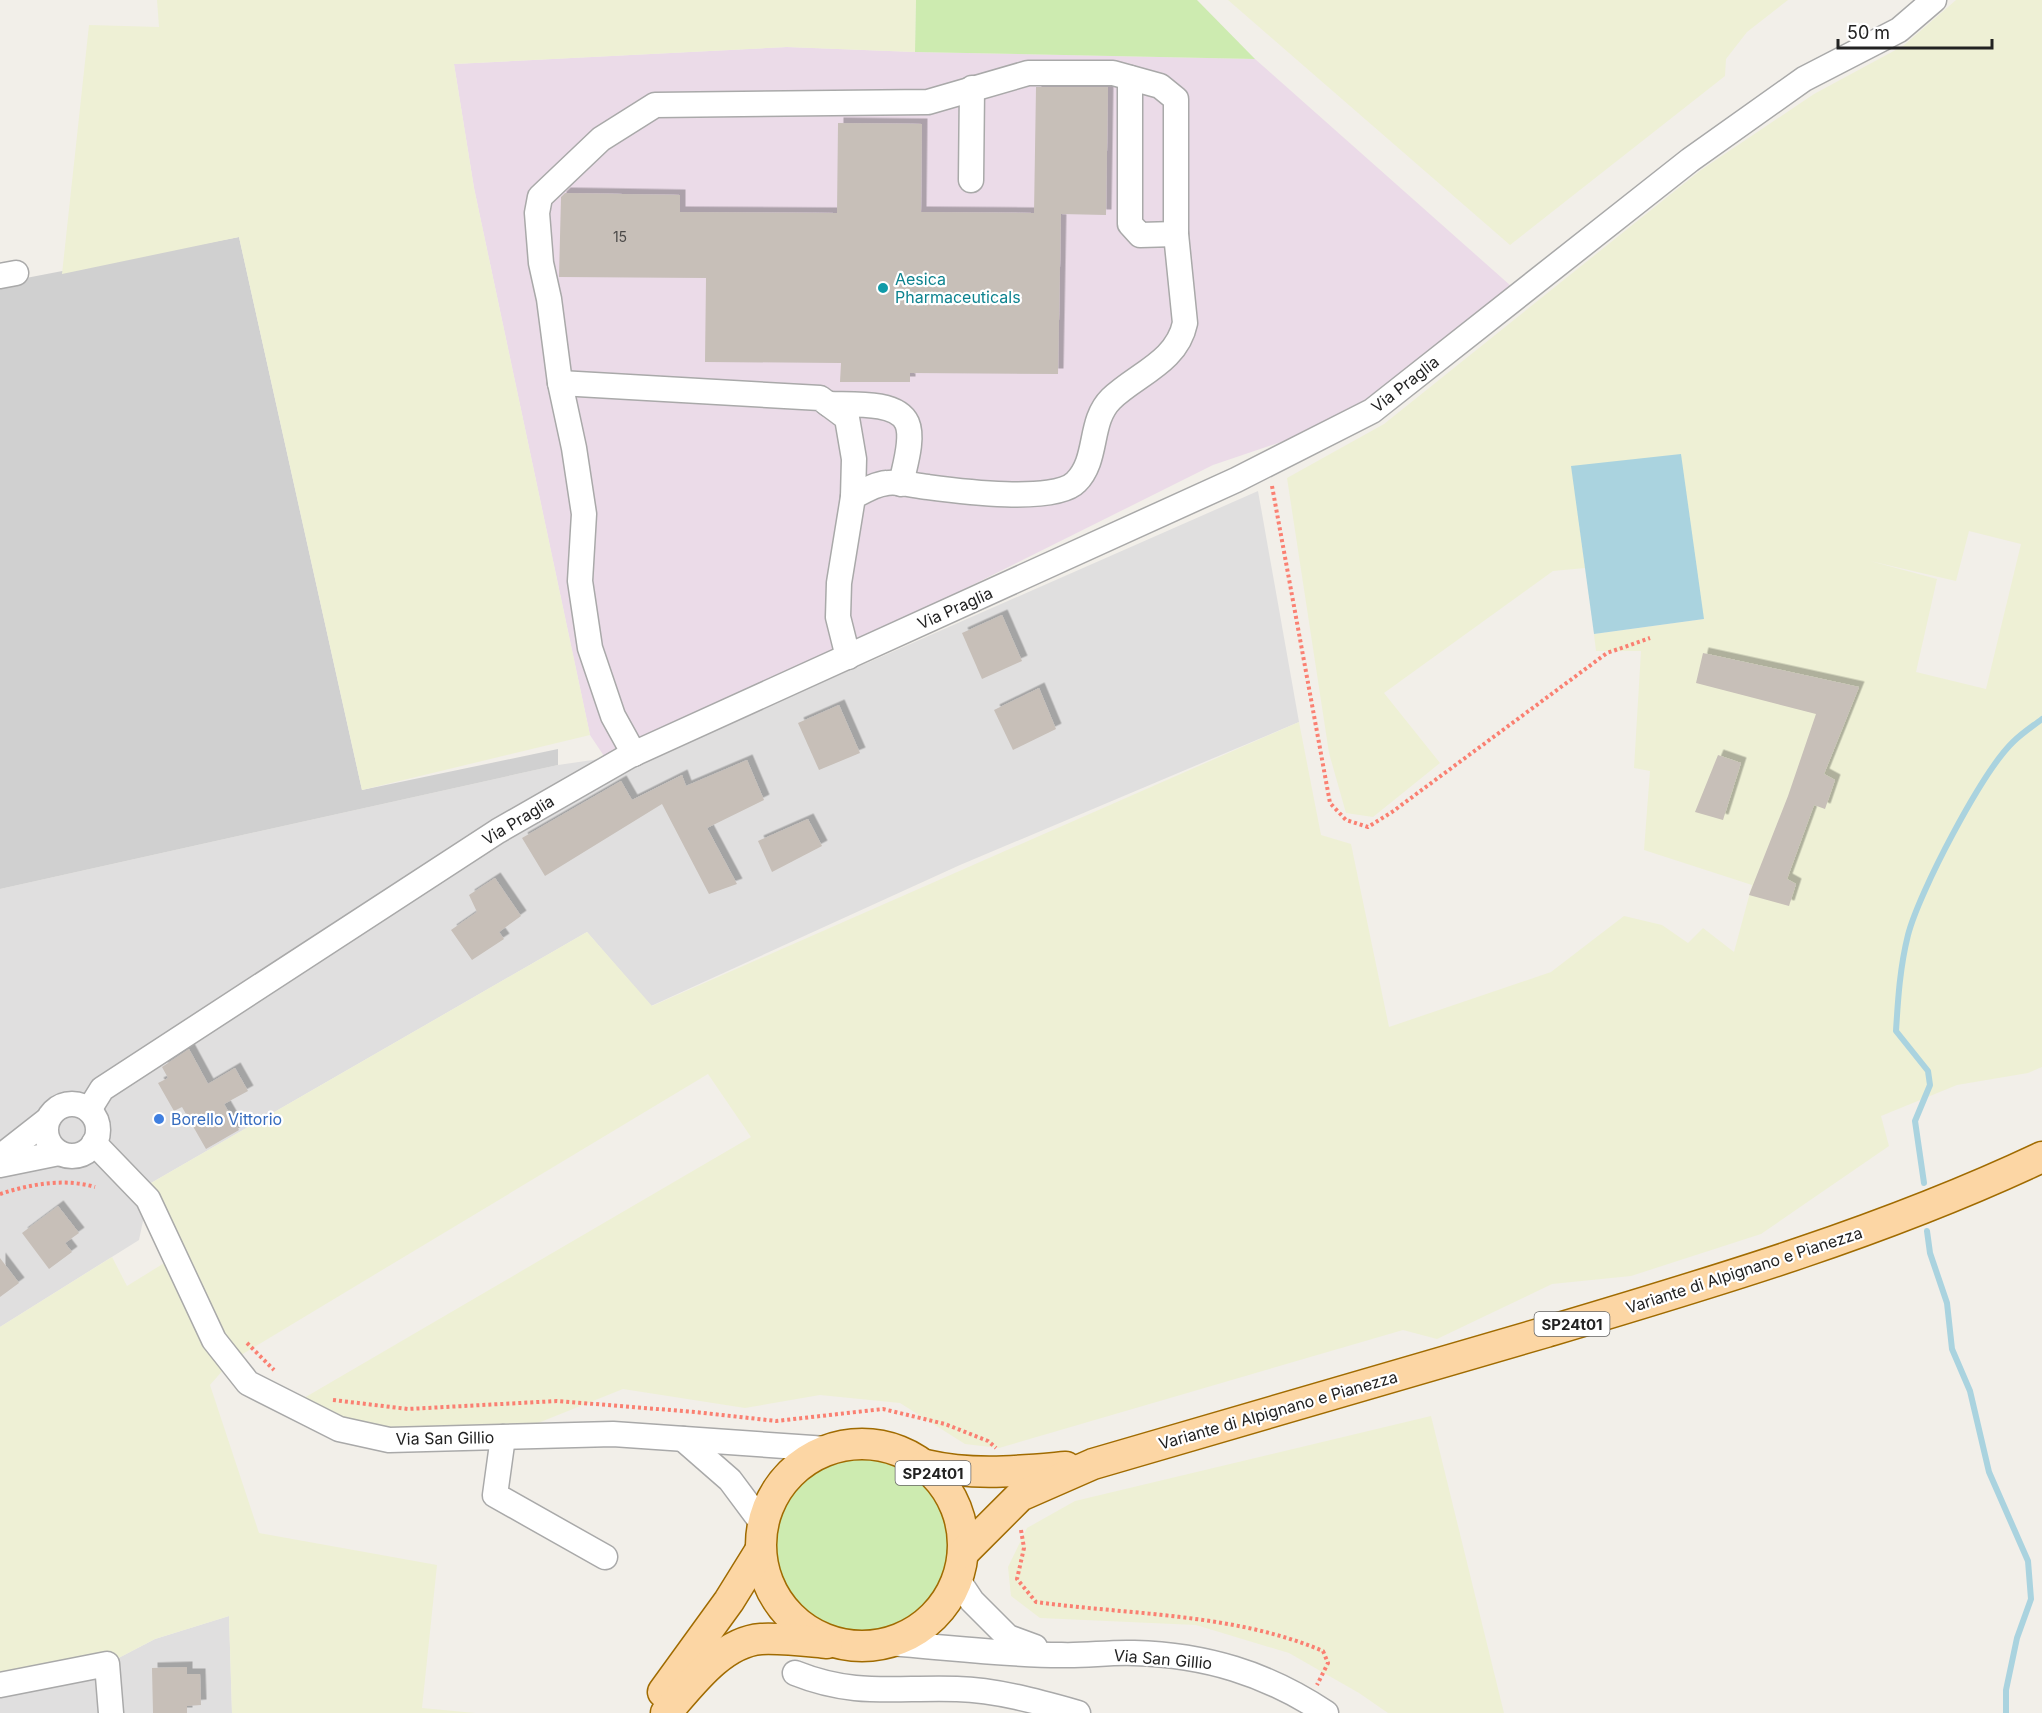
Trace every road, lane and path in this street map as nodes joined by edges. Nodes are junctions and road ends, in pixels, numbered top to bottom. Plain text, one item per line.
1 (1934, 0) edge
2 (1130, 78) junction
3 (972, 88) junction
4 (971, 180) dead end
5 (1176, 234) junction
6 (560, 383) junction
7 (828, 404) junction
8 (1268, 464) junction
9 (901, 484) junction
10 (853, 497) junction
11 (1650, 638) dead end
12 (848, 657) junction
13 (634, 754) junction
14 (89, 1110) junction
15 (46, 1121) junction
16 (76, 1151) junction
17 (0, 1156) edge
18 (2042, 1157) edge
19 (0, 1165) edge
20 (95, 1187) dead end
21 (0, 1194) edge
22 (242, 1338) dead end
23 (283, 1376) dead end
24 (327, 1399) dead end
25 (503, 1437) junction
26 (683, 1439) junction
27 (826, 1449) junction
28 (1002, 1454) dead end
29 (1093, 1464) junction
30 (926, 1465) junction
31 (1020, 1525) dead end
32 (761, 1537) junction
33 (605, 1557) dead end
34 (960, 1566) junction
35 (834, 1643) junction
36 (888, 1643) junction
37 (1060, 1655) junction
38 (795, 1673) dead end
39 (0, 1685) edge
40 (1317, 1707) edge
41 (111, 1713) edge
42 (649, 1713) edge
43 (666, 1713) edge
44 (1078, 1713) edge

1 - 8 street, Via Praglia
2 - 3 street
2 - 5 street
2 - 5 street
3 - 4 street
3 - 6 street
5 - 9 street
6 - 7 street
6 - 13 street
7 - 9 street
7 - 10 street
8 - 11 path
8 - 12 street, Via Praglia
9 - 10 street
10 - 12 street
12 - 13 street, Via Praglia
13 - 14 street, Via Praglia
14 - 15 street
14 - 16 street
15 - 16 street
15 - 17 street
16 - 19 street
16 - 25 street, Via San Gillio
18 - 29 main road, Variante di Alpignano e Pianezza / SP24t01
20 - 21 path
22 - 23 path
24 - 28 path
25 - 26 street, Via San Gillio
25 - 33 street
26 - 27 street, Via San Gillio
26 - 32 street
27 - 30 main road, Variante di Alpignano e Pianezza / SP24t01
27 - 32 main road, Variante di Alpignano e Pianezza / SP24t01
29 - 30 main road, Variante di Alpignano e Pianezza / SP24t01
29 - 34 main road, Variante di Alpignano e Pianezza / SP24t01
30 - 34 main road, Variante di Alpignano e Pianezza / SP24t01
31 - 40 path
32 - 35 main road, Variante di Alpignano e Pianezza / SP24t01
32 - 42 main road, Variante di Alpignano e Pianezza / SP24t01
34 - 36 main road, Variante di Alpignano e Pianezza / SP24t01
34 - 37 street, Via San Gillio
35 - 36 main road, Variante di Alpignano e Pianezza / SP24t01
35 - 43 main road, Variante di Alpignano e Pianezza / SP24t01
36 - 37 street, Via San Gillio
37 - 40 street, Via San Gillio
38 - 44 street
39 - 41 street

